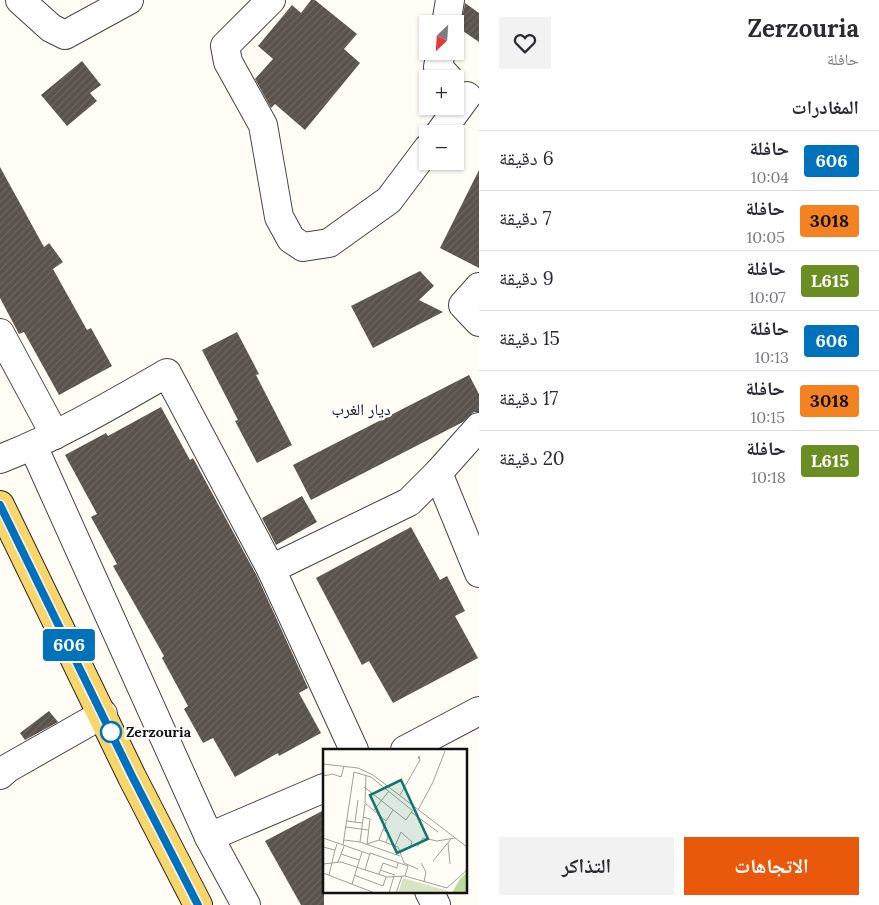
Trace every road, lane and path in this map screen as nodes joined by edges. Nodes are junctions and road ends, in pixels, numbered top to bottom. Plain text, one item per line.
1 (20, 0) edge
2 (129, 0) edge
3 (271, 0) edge
4 (450, 0) edge
5 (448, 15) edge
6 (419, 160) edge
7 (479, 287) edge
8 (479, 322) edge
9 (0, 333) edge
10 (479, 427) edge
11 (44, 441) junction
12 (0, 459) edge
13 (438, 473) junction
14 (0, 505) edge
15 (271, 569) junction
16 (479, 573) edge
17 (479, 711) edge
18 (102, 714) junction
19 (354, 749) edge
20 (407, 749) edge
21 (0, 775) edge
22 (323, 788) edge
23 (210, 837) junction
24 (430, 892) edge
25 (198, 905) edge
26 (246, 905) edge
27 (436, 905) edge

1 - 2 street
3 - 6 street
4 - 5 street
7 - 8 street
9 - 11 street
10 - 13 street
11 - 12 street
11 - 15 street
11 - 23 street
13 - 15 street
13 - 16 street
14 - 18 main road
15 - 19 street
17 - 20 street
18 - 21 street
18 - 25 main road
22 - 23 street
23 - 26 street
24 - 27 street

